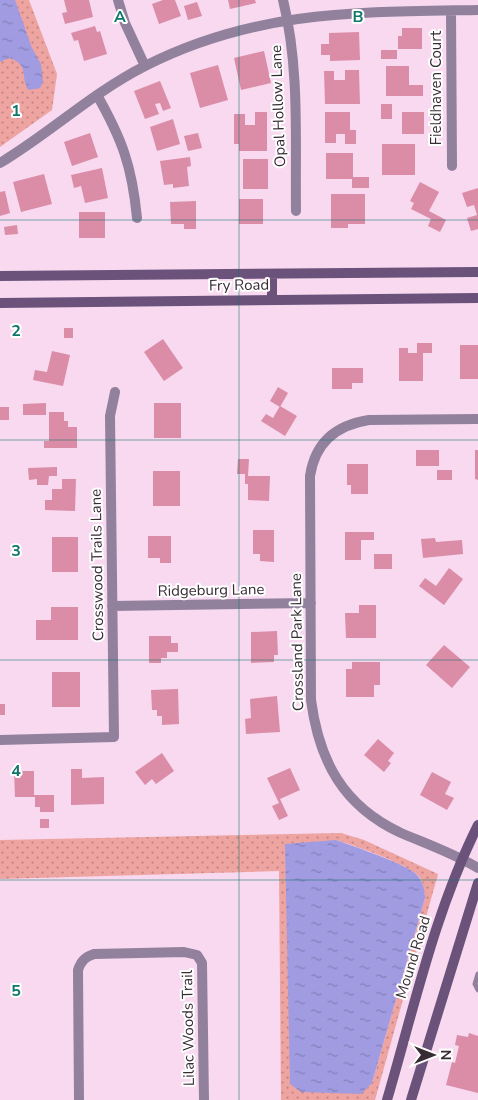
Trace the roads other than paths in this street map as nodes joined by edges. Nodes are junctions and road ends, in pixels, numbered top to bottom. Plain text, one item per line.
1 (118, 0) edge
2 (283, 0) edge
3 (451, 10) junction
4 (478, 10) edge
5 (288, 19) junction
6 (145, 66) junction
7 (97, 94) junction
8 (0, 163) edge
9 (452, 166) dead end
10 (296, 211) dead end
11 (137, 218) dead end
12 (478, 272) edge
13 (272, 274) junction
14 (0, 276) edge
15 (478, 298) edge
16 (272, 300) junction
17 (0, 303) edge
18 (115, 392) dead end
19 (478, 419) edge
20 (310, 603) junction
21 (112, 606) junction
22 (0, 740) edge
23 (478, 825) edge
24 (461, 858) junction
25 (478, 868) edge
26 (478, 883) edge
27 (478, 974) edge
28 (478, 990) edge
29 (79, 1100) edge
30 (204, 1100) edge
31 (387, 1100) edge
32 (410, 1100) edge

1 - 6 street
2 - 5 street, Opal Hollow Lane
3 - 4 street
3 - 5 street
3 - 9 street, Fieldhaven Court
5 - 6 street
5 - 10 street, Opal Hollow Lane
6 - 7 street
7 - 8 street
7 - 11 street
12 - 13 main road, Fry Road
13 - 14 main road, Fry Road
13 - 16 main road
15 - 16 main road, Fry Road
16 - 17 main road, Fry Road
18 - 21 street, Crosswood Trails Lane
19 - 20 street, Crossland Park Lane
20 - 21 street, Ridgeburg Lane
20 - 24 street, Crossland Park Lane
21 - 22 street, Crosswood Trails Lane
23 - 24 main road, Mound Road
24 - 25 street, Crossland Park Lane
24 - 31 main road, Mound Road
26 - 32 main road
27 - 28 lane
29 - 30 street, Lilac Woods Trail

